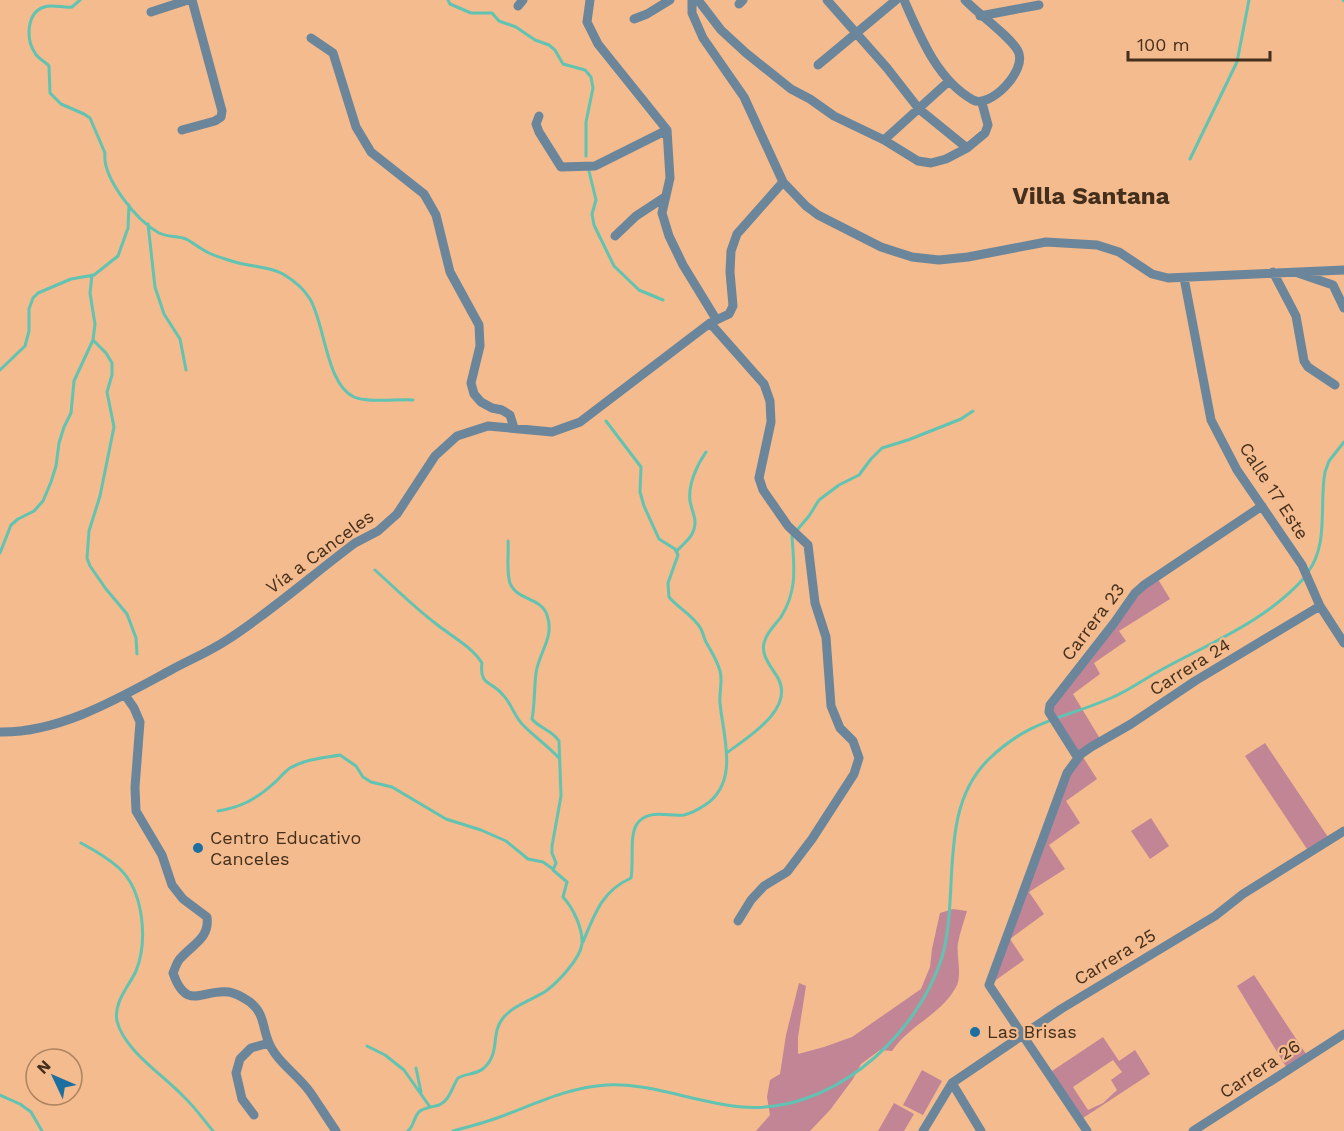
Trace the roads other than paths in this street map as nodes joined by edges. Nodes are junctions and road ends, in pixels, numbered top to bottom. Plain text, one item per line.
1 (190, 0) edge
2 (590, 0) edge
3 (670, 0) edge
4 (692, 0) edge
5 (698, 0) edge
6 (827, 0) edge
7 (896, 0) edge
8 (904, 0) edge
9 (965, 0) edge
10 (1039, 5) dead end
11 (152, 12) dead end
12 (981, 16) junction
13 (634, 19) dead end
14 (856, 34) junction
15 (311, 38) dead end
16 (818, 65) dead end
17 (949, 81) junction
18 (982, 103) junction
19 (919, 109) junction
20 (539, 116) dead end
21 (182, 130) dead end
22 (667, 130) junction
23 (884, 140) junction
24 (967, 148) junction
25 (783, 182) junction
26 (665, 197) junction
27 (615, 236) dead end
28 (1344, 270) edge
29 (1293, 271) junction
30 (1273, 272) junction
31 (1184, 278) junction
32 (1344, 308) edge
33 (713, 321) junction
34 (1335, 385) dead end
35 (514, 428) junction
36 (1262, 506) junction
37 (1320, 606) junction
38 (1344, 643) edge
39 (125, 695) junction
40 (0, 732) edge
41 (1078, 758) junction
42 (1344, 831) edge
43 (738, 921) dead end
44 (1344, 1034) edge
45 (1023, 1035) junction
46 (269, 1043) junction
47 (952, 1083) junction
48 (254, 1115) dead end
49 (336, 1131) edge
50 (923, 1131) edge
51 (981, 1131) edge
52 (1087, 1131) edge
53 (1193, 1131) edge

1 - 11 street
1 - 21 street
2 - 22 street
3 - 13 street
4 - 25 street
5 - 23 street
6 - 14 street
7 - 14 street
8 - 17 street
9 - 12 street
10 - 12 street
12 - 18 street
14 - 16 street
14 - 19 street
15 - 35 street
17 - 18 street
17 - 19 street
18 - 24 street
19 - 23 street
19 - 24 street
20 - 22 street
22 - 26 street
23 - 24 street
25 - 31 street
25 - 33 street, Vía a Canceles
26 - 27 street
26 - 33 street
28 - 29 street
29 - 30 street
29 - 32 street
30 - 31 street
30 - 34 street
31 - 36 street, Calle 17 Este
33 - 35 street, Vía a Canceles
33 - 43 street
35 - 39 street, Vía a Canceles
36 - 37 street, Calle 17 Este
36 - 41 street, Carrera 23
37 - 38 street, Calle 17 Este
37 - 41 street, Carrera 24
39 - 40 street, Vía a Canceles
39 - 46 street
41 - 45 street
42 - 45 street, Carrera 25
44 - 53 street, Carrera 26
45 - 47 street, Carrera 25
45 - 52 street
46 - 48 street
46 - 49 street
47 - 50 street, Carrera 25
47 - 51 street

